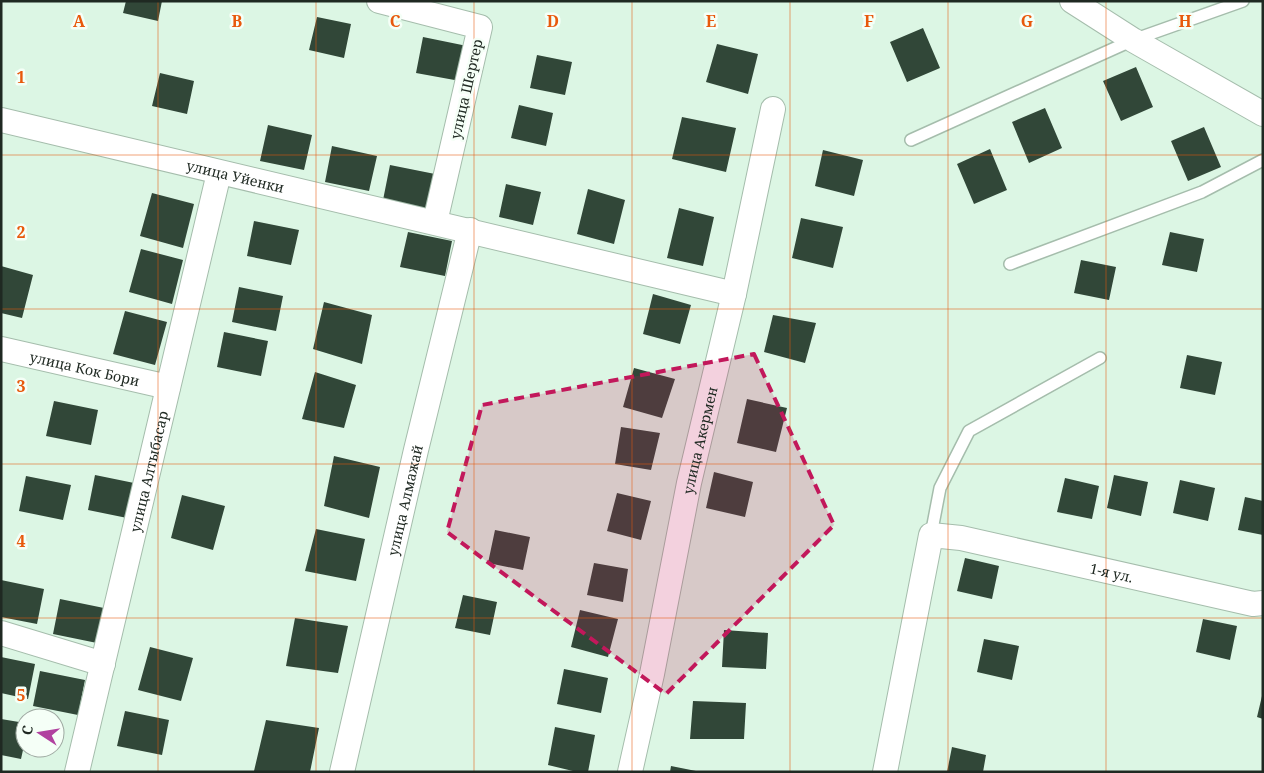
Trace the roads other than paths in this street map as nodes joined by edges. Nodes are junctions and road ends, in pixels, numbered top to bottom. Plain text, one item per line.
1 (379, 1) edge
2 (1072, 1) edge
3 (1243, 1) edge
4 (1133, 40) junction
5 (773, 109) dead end
6 (1263, 114) edge
7 (1, 120) edge
8 (911, 140) dead end
9 (1263, 160) edge
10 (219, 173) junction
11 (435, 222) junction
12 (470, 230) junction
13 (1010, 264) dead end
14 (734, 294) junction
15 (1, 349) edge
16 (1100, 358) dead end
17 (168, 388) junction
18 (931, 535) junction
19 (1263, 604) edge
20 (1, 633) edge
21 (103, 664) junction
22 (77, 772) edge
23 (342, 772) edge
24 (630, 772) edge
25 (885, 772) edge

1 - 11 street, улица Шертер
2 - 4 street
3 - 4 lane
4 - 6 street
4 - 8 lane
5 - 14 street, улица Акермен
7 - 10 street, улица Уйенки
9 - 13 lane
10 - 11 street, улица Уйенки
10 - 17 street, улица Алтыбасар
11 - 12 street, улица Уйенки
12 - 14 street, улица Уйенки
12 - 23 street, улица Алмажай
14 - 24 street, улица Акермен
15 - 17 street, улица Кок Бори
16 - 18 lane
17 - 21 street, улица Алтыбасар
18 - 19 street, 1-я ул.
18 - 25 street
20 - 21 street
21 - 22 street, улица Алтыбасар

